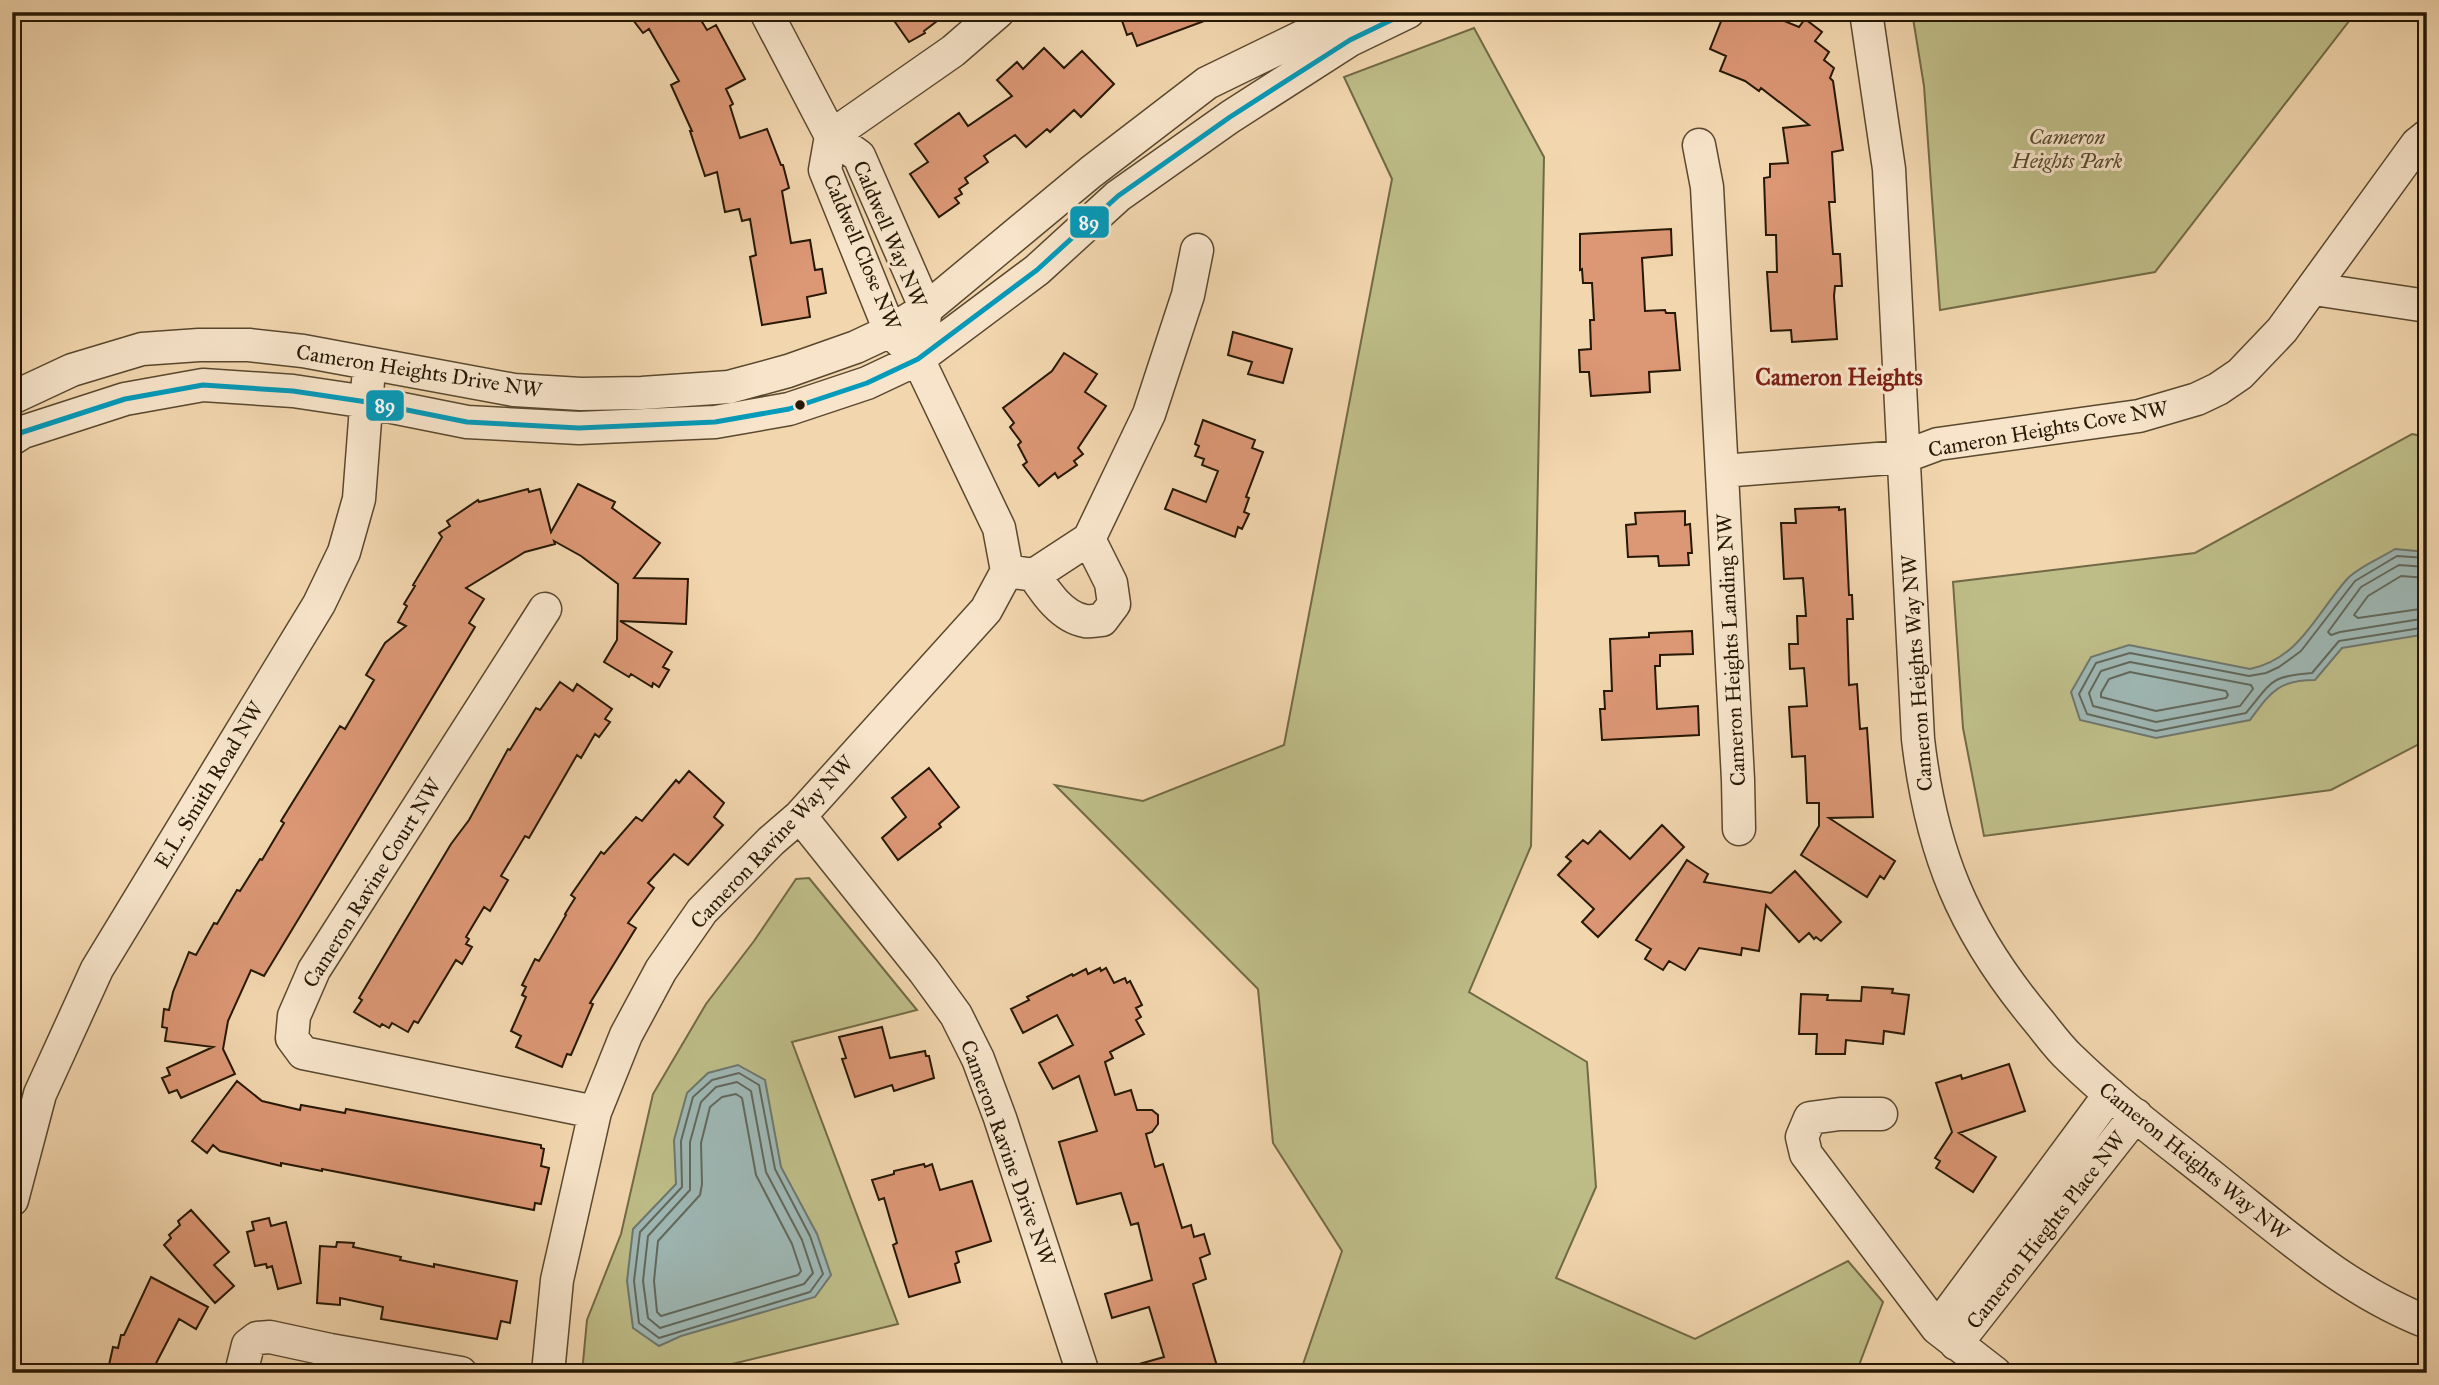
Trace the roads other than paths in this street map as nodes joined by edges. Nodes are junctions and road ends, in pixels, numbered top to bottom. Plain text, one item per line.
1 (766, 12) edge
2 (998, 12) edge
3 (1408, 12) edge
4 (1866, 12) edge
5 (1346, 24) edge
6 (831, 136) junction
7 (2427, 136) edge
8 (1699, 145) dead end
9 (1197, 250) dead end
10 (2314, 289) junction
11 (2427, 306) edge
12 (926, 309) junction
13 (890, 331) junction
14 (918, 359) junction
15 (368, 362) junction
16 (12, 397) edge
17 (366, 415) junction
18 (12, 439) edge
19 (1903, 457) junction
20 (1722, 471) junction
21 (1089, 539) junction
22 (1021, 573) junction
23 (545, 609) dead end
24 (800, 816) junction
25 (1739, 829) dead end
26 (2110, 1094) junction
27 (595, 1112) junction
28 (1881, 1114) dead end
29 (2136, 1115) junction
30 (12, 1200) edge
31 (2427, 1322) edge
32 (1946, 1336) junction
33 (242, 1373) edge
34 (461, 1373) edge
35 (548, 1373) edge
36 (1083, 1373) edge
37 (1995, 1373) edge

1 - 6 street, Caldwell Way NW
2 - 6 street
3 - 5 street, Cameron Heights Drive NW
4 - 19 street, Cameron Heights Way NW
5 - 12 street, Cameron Heights Drive NW
5 - 14 street, Cameron Heights Drive NW
6 - 12 street, Caldwell Way NW
6 - 13 street, Caldwell Close NW
7 - 10 street, Cameron Heights Cove NW
8 - 20 street, Cameron Heights Landing NW
9 - 21 street
10 - 11 street
10 - 19 street, Cameron Heights Cove NW
12 - 13 street, Cameron Heights Drive NW
12 - 14 street, Caldwell Way NW
13 - 14 street, Caldwell Close NW
13 - 15 street, Cameron Heights Drive NW
14 - 17 street, Cameron Heights Drive NW
14 - 22 street
15 - 16 street, Cameron Heights Drive NW
15 - 17 street, E.L. Smith Road NW
17 - 18 street, Cameron Heights Drive NW
17 - 30 street, E.L. Smith Road NW
19 - 20 street
19 - 26 street, Cameron Heights Way NW
20 - 25 street, Cameron Heights Landing NW
21 - 22 street
21 - 22 street
22 - 24 street, Cameron Ravine Way NW
23 - 27 street, Cameron Ravine Court NW
24 - 27 street, Cameron Ravine Way NW
24 - 36 street, Cameron Ravine Drive NW
26 - 29 street, Cameron Heights Way NW
26 - 32 street, Cameron Hieghts Place NW
27 - 35 street, Cameron Ravine Way NW
28 - 32 street, Cameron Hieghts Place NW
29 - 31 street, Cameron Heights Way NW
29 - 32 street, Cameron Hieghts Place NW
32 - 37 street, Cameron Hieghts Place NW
33 - 34 street

